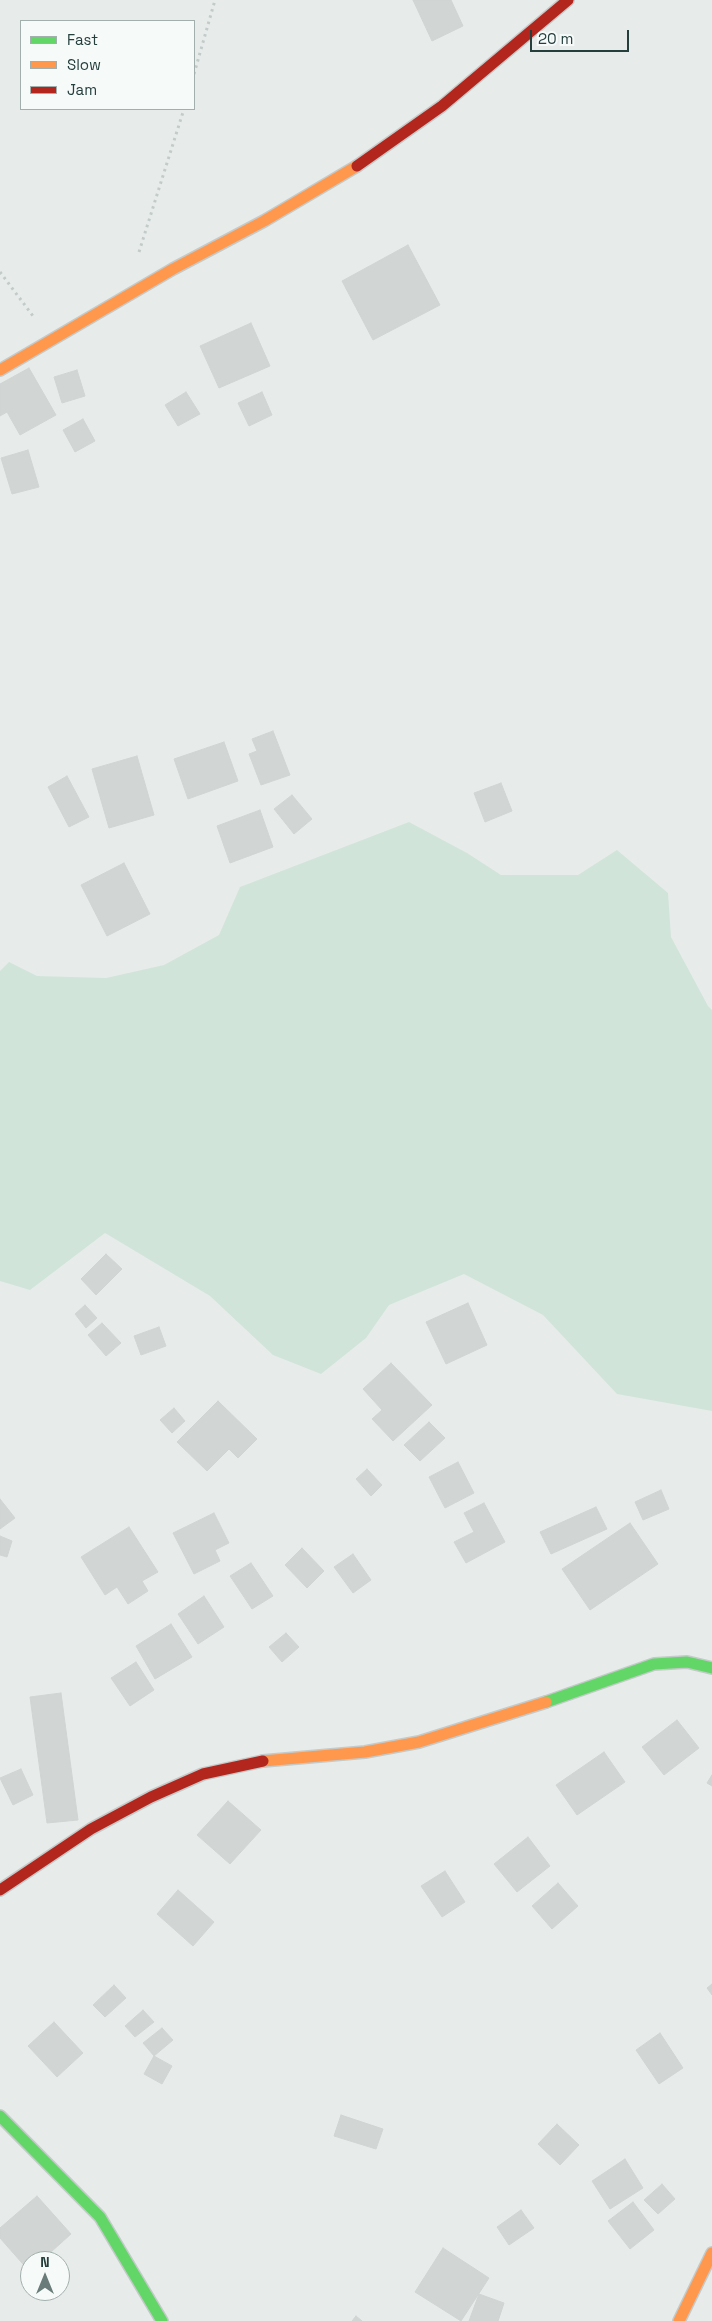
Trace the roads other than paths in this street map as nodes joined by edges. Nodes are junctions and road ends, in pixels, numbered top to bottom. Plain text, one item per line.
1 (568, 0) edge
2 (0, 370) edge
3 (712, 1668) edge
4 (0, 1890) edge
5 (0, 2116) edge
6 (712, 2253) edge
7 (162, 2321) edge
8 (679, 2321) edge

1 - 2 street
3 - 4 street
5 - 7 street
6 - 8 street

